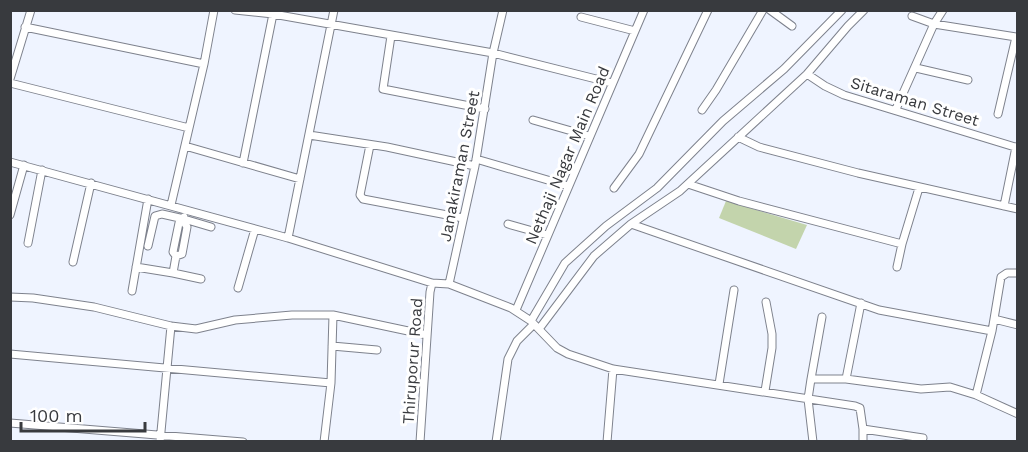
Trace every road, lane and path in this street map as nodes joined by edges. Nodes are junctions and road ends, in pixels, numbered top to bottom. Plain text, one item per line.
1 (31, 10) edge
2 (214, 10) edge
3 (235, 10) edge
4 (334, 10) edge
5 (503, 10) edge
6 (644, 10) edge
7 (708, 10) edge
8 (763, 10) edge
9 (770, 10) edge
10 (842, 10) edge
11 (864, 10) edge
12 (943, 10) edge
13 (273, 14) junction
14 (912, 16) dead end
15 (581, 17) dead end
16 (934, 24) junction
17 (331, 26) junction
18 (792, 26) dead end
19 (25, 27) junction
20 (635, 31) junction
21 (391, 36) junction
22 (493, 53) junction
23 (204, 64) junction
24 (916, 68) junction
25 (807, 74) junction
26 (968, 80) dead end
27 (10, 81) edge
28 (612, 83) junction
29 (485, 109) junction
30 (702, 110) dead end
31 (897, 110) junction
32 (998, 114) dead end
33 (532, 120) dead end
34 (189, 128) junction
35 (309, 135) junction
36 (589, 136) junction
37 (738, 136) junction
38 (370, 145) junction
39 (185, 146) junction
40 (1017, 147) edge
41 (10, 162) edge
42 (475, 162) junction
43 (243, 163) junction
44 (24, 165) junction
45 (42, 170) junction
46 (300, 179) junction
47 (91, 183) junction
48 (688, 184) junction
49 (568, 186) junction
50 (614, 188) dead end
51 (919, 188) junction
52 (148, 199) junction
53 (171, 205) junction
54 (1004, 206) junction
55 (186, 209) junction
56 (1017, 209) edge
57 (10, 215) edge
58 (464, 218) junction
59 (184, 221) junction
60 (508, 224) dead end
61 (631, 224) junction
62 (211, 227) dead end
63 (255, 229) junction
64 (547, 235) junction
65 (288, 238) junction
66 (28, 243) dead end
67 (902, 244) junction
68 (148, 246) dead end
69 (73, 262) dead end
70 (136, 267) junction
71 (897, 267) dead end
72 (173, 273) junction
73 (1017, 273) edge
74 (201, 279) dead end
75 (432, 283) junction
76 (449, 284) junction
77 (238, 288) dead end
78 (734, 290) dead end
79 (132, 291) dead end
80 (10, 297) edge
81 (766, 302) dead end
82 (861, 303) junction
83 (516, 310) junction
84 (333, 315) junction
85 (822, 317) dead end
86 (994, 319) junction
87 (535, 325) junction
88 (1017, 325) edge
89 (171, 326) junction
90 (992, 331) junction
91 (427, 335) junction
92 (332, 346) junction
93 (377, 350) dead end
94 (10, 354) edge
95 (167, 369) junction
96 (614, 369) junction
97 (810, 379) junction
98 (846, 379) junction
99 (331, 383) junction
100 (719, 384) junction
101 (765, 391) junction
102 (976, 395) junction
103 (808, 399) junction
104 (1017, 414) edge
105 (10, 423) edge
106 (863, 429) junction
107 (161, 438) edge
108 (923, 438) dead end
109 (243, 441) edge
110 (324, 441) edge
111 (420, 441) edge
112 (496, 441) edge
113 (607, 441) edge
114 (813, 441) edge
115 (863, 441) edge

1 - 19 street
2 - 23 street
3 - 13 street
4 - 17 street
5 - 22 street, Janakiraman Street
6 - 20 street, Nethaji Nagar Main Road
7 - 50 street
8 - 30 street
9 - 18 street
10 - 87 street
11 - 25 street
12 - 16 street
13 - 17 street
13 - 43 street
14 - 16 street
15 - 20 street
16 - 24 street
16 - 32 street
17 - 21 street
17 - 35 street
19 - 23 street
19 - 27 street
20 - 28 street, Nethaji Nagar Main Road
21 - 22 street
21 - 29 street
22 - 28 street
22 - 29 street, Janakiraman Street
23 - 34 street
24 - 26 street
24 - 31 street
25 - 31 street, Sitaraman Street
25 - 37 street
27 - 34 street
28 - 36 street, Nethaji Nagar Main Road
29 - 42 street, Janakiraman Street
31 - 40 street, Sitaraman Street
33 - 36 street
34 - 39 street
35 - 38 street
35 - 46 street
36 - 49 street, Nethaji Nagar Main Road
37 - 48 street
37 - 51 street
38 - 42 street
38 - 58 street
39 - 43 street
39 - 53 street
40 - 54 street
41 - 44 street
42 - 49 street
42 - 58 street, Janakiraman Street
43 - 46 street
44 - 45 street
44 - 57 street
45 - 47 street
45 - 66 street
46 - 65 street
47 - 52 street
47 - 69 street
48 - 61 street
48 - 67 street
49 - 64 street, Nethaji Nagar Main Road
51 - 54 street
51 - 67 street
52 - 53 street
52 - 70 street
53 - 55 street
54 - 56 street
55 - 59 street
55 - 63 street
58 - 76 street, Janakiraman Street
59 - 62 street
59 - 68 street
59 - 72 street
60 - 64 street
61 - 82 street
61 - 87 street
63 - 65 street
63 - 77 street
64 - 83 street, Nethaji Nagar Main Road
65 - 75 street
67 - 71 street
70 - 72 street
70 - 79 street
72 - 74 street
73 - 86 street
75 - 76 street
75 - 91 street, Thiruporur Road
76 - 83 street
78 - 100 street
80 - 89 street
81 - 101 street
82 - 90 street
82 - 98 street
83 - 87 street
84 - 89 street
84 - 91 street
84 - 92 street
85 - 97 street
86 - 88 street
86 - 90 street
87 - 96 street
87 - 112 street
89 - 95 street
90 - 102 street
91 - 111 street, Thiruporur Road
92 - 93 street
92 - 99 street
94 - 95 street
95 - 99 street
95 - 107 street
96 - 100 street
96 - 113 street
97 - 98 street
97 - 103 street
98 - 102 street
99 - 110 street
100 - 101 street
101 - 103 street
102 - 104 street
103 - 106 street
103 - 114 street
105 - 107 street
106 - 108 street
106 - 115 street
107 - 109 street

